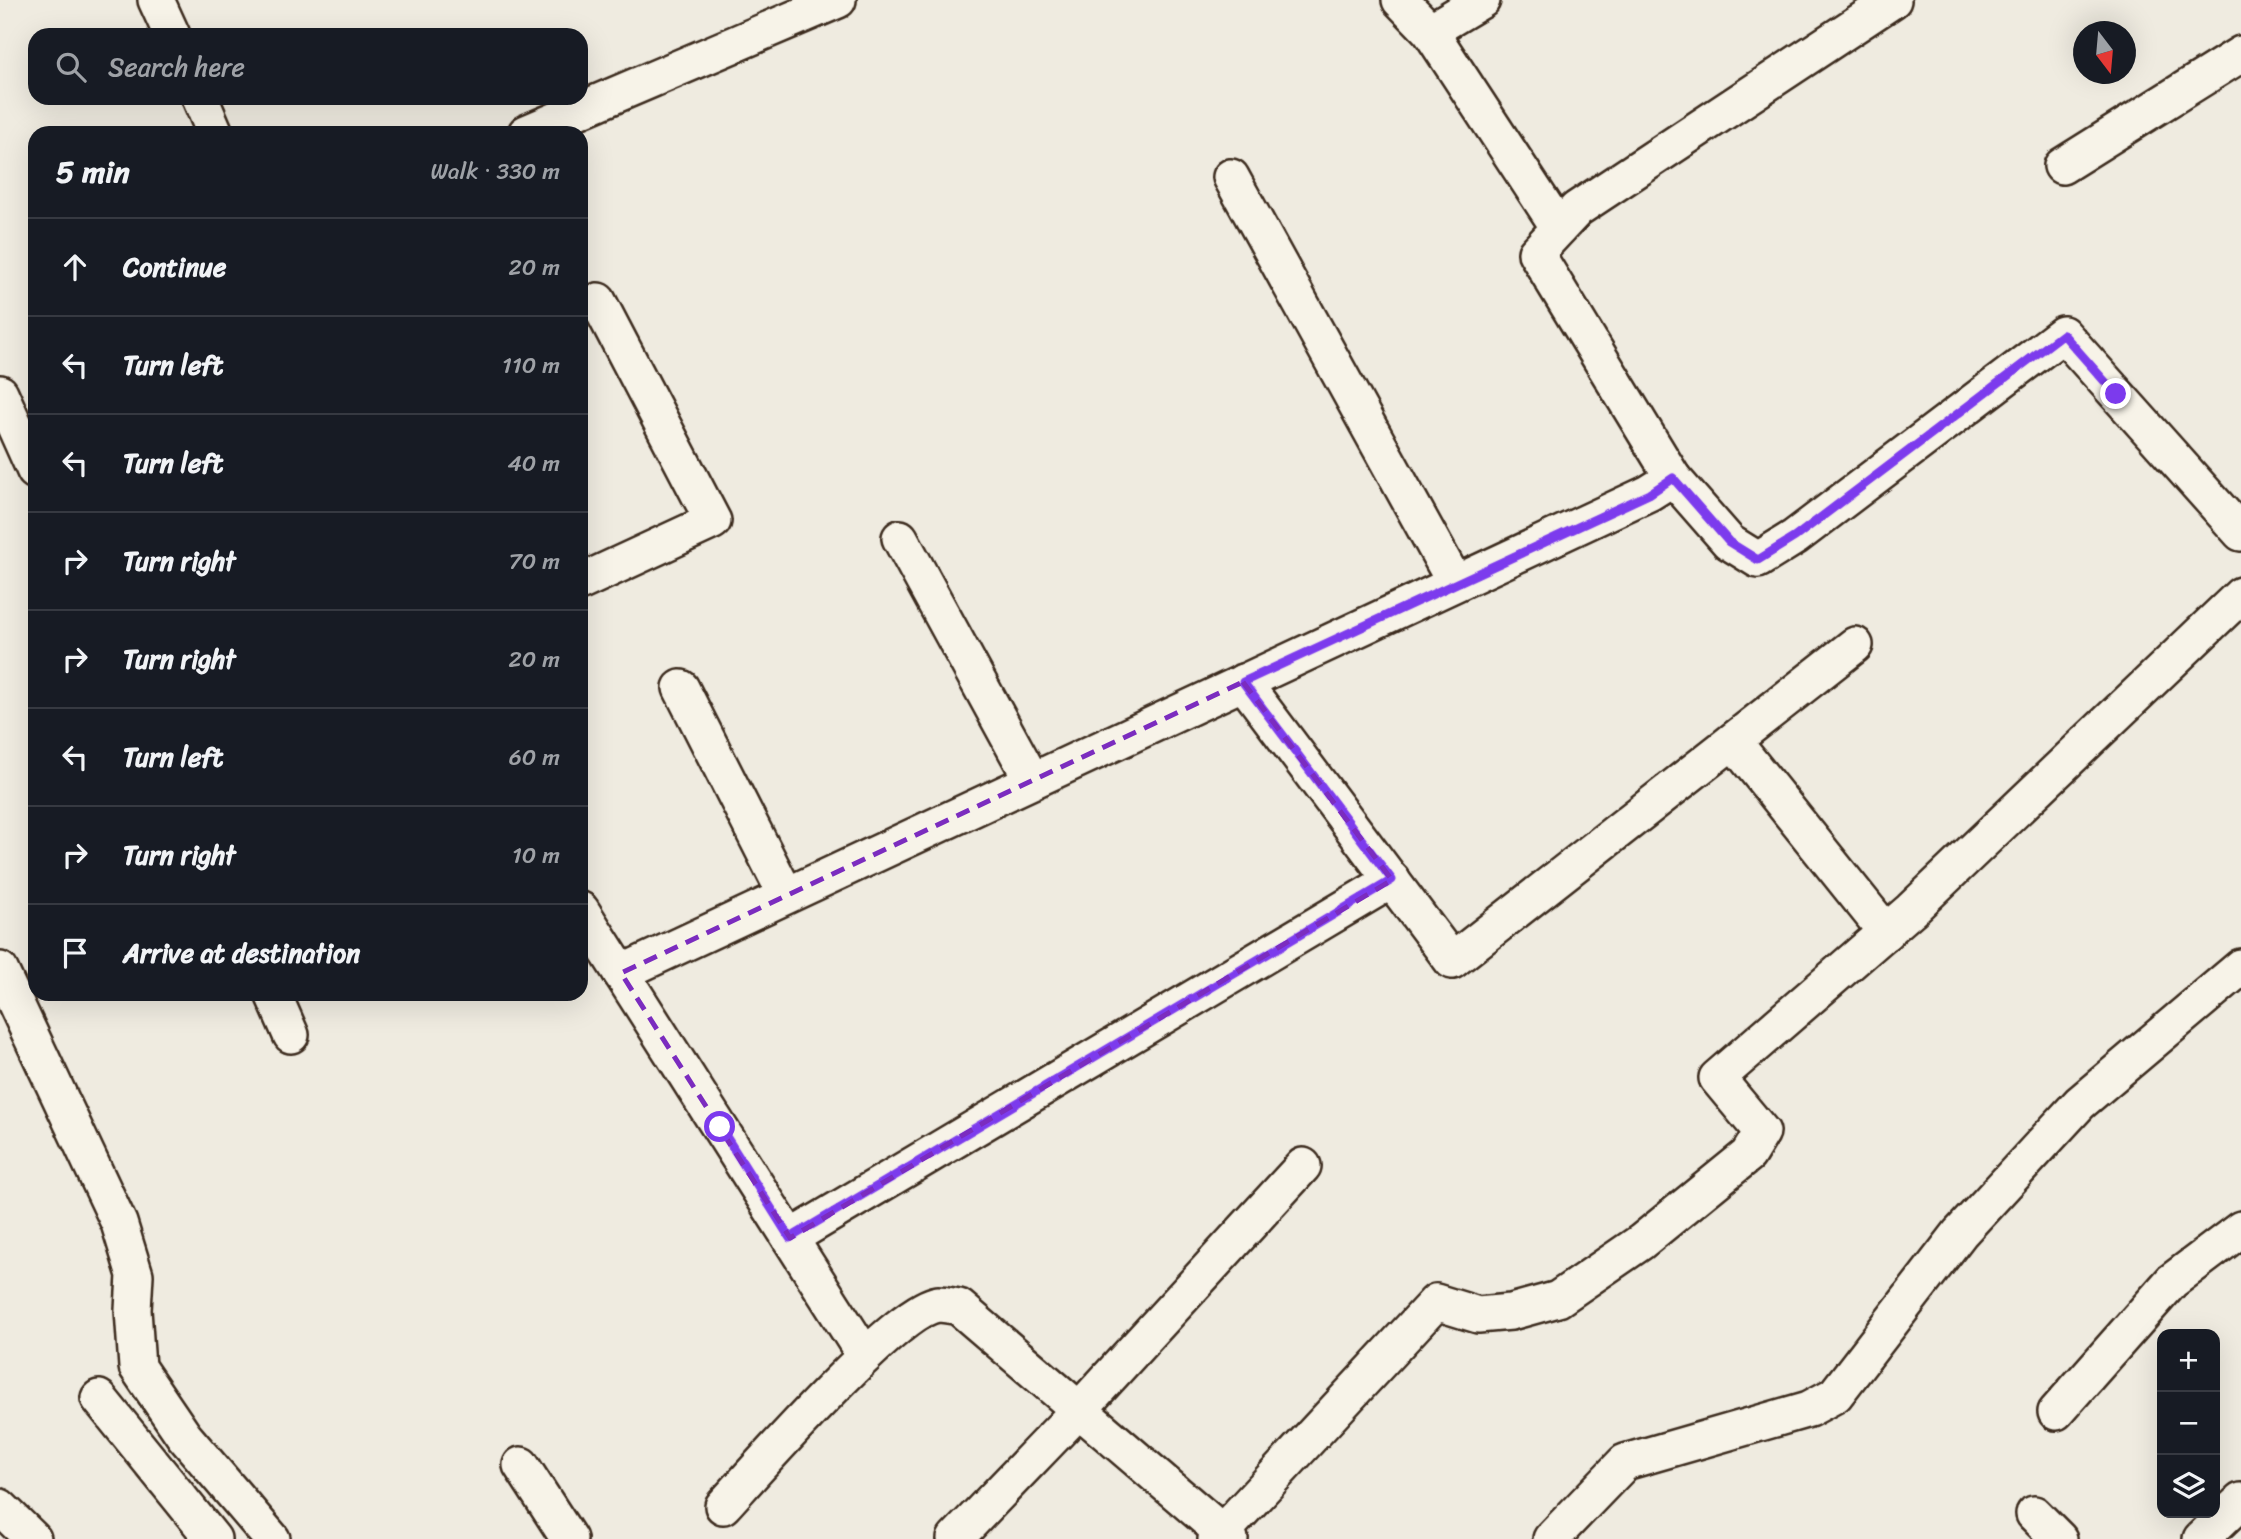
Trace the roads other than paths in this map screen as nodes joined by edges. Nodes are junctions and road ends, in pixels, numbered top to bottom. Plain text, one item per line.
1 (156, 0) edge
2 (838, 0) edge
3 (1400, 0) edge
4 (1482, 0) edge
5 (1893, 0) edge
6 (169, 28) edge
7 (1430, 32) junction
8 (2241, 54) edge
9 (203, 105) edge
10 (212, 126) edge
11 (542, 126) edge
12 (2062, 166) dead end
13 (1231, 177) dead end
14 (1559, 229) junction
15 (598, 301) dead end
16 (12, 414) edge
17 (28, 454) edge
18 (1673, 478) junction
19 (2241, 533) edge
20 (900, 538) dead end
21 (588, 579) edge
22 (1455, 583) junction
23 (2241, 596) edge
24 (1855, 645) dead end
25 (1243, 682) junction
26 (681, 688) dead end
27 (1733, 741) junction
28 (1032, 780) junction
29 (1392, 880) junction
30 (786, 895) junction
31 (588, 921) edge
32 (1886, 932) junction
33 (2241, 967) edge
34 (0, 970) edge
35 (621, 972) junction
36 (275, 1001) edge
37 (291, 1035) dead end
38 (1303, 1166) dead end
39 (2241, 1229) edge
40 (790, 1238) junction
41 (865, 1356) junction
42 (99, 1398) dead end
43 (1079, 1410) junction
44 (2056, 1412) dead end
45 (521, 1465) dead end
46 (2241, 1501) edge
47 (723, 1506) dead end
48 (0, 1507) edge
49 (2034, 1514) dead end
50 (1223, 1537) edge
51 (33, 1539) edge
52 (214, 1539) edge
53 (272, 1539) edge
54 (569, 1539) edge
55 (955, 1539) edge
56 (1551, 1539) edge
57 (2059, 1539) edge
58 (2201, 1539) edge

1 - 6 street
2 - 11 street
3 - 7 street
4 - 7 street
5 - 14 street
7 - 14 street
8 - 12 street
9 - 10 street
13 - 22 street
14 - 18 street
15 - 21 street
16 - 17 street
18 - 19 street
18 - 22 street
20 - 28 street
22 - 25 street
23 - 32 street
24 - 27 street
25 - 28 street
25 - 29 street
26 - 30 street
27 - 29 street
27 - 32 street
28 - 30 street
29 - 40 street
30 - 35 street
31 - 35 street
32 - 50 street
33 - 56 street
34 - 53 street
35 - 40 street
36 - 37 street
38 - 43 street
39 - 44 street
40 - 41 street
41 - 43 street
41 - 47 street
42 - 52 street
43 - 50 street
43 - 55 street
45 - 54 street
46 - 58 street
48 - 51 street
49 - 57 street

